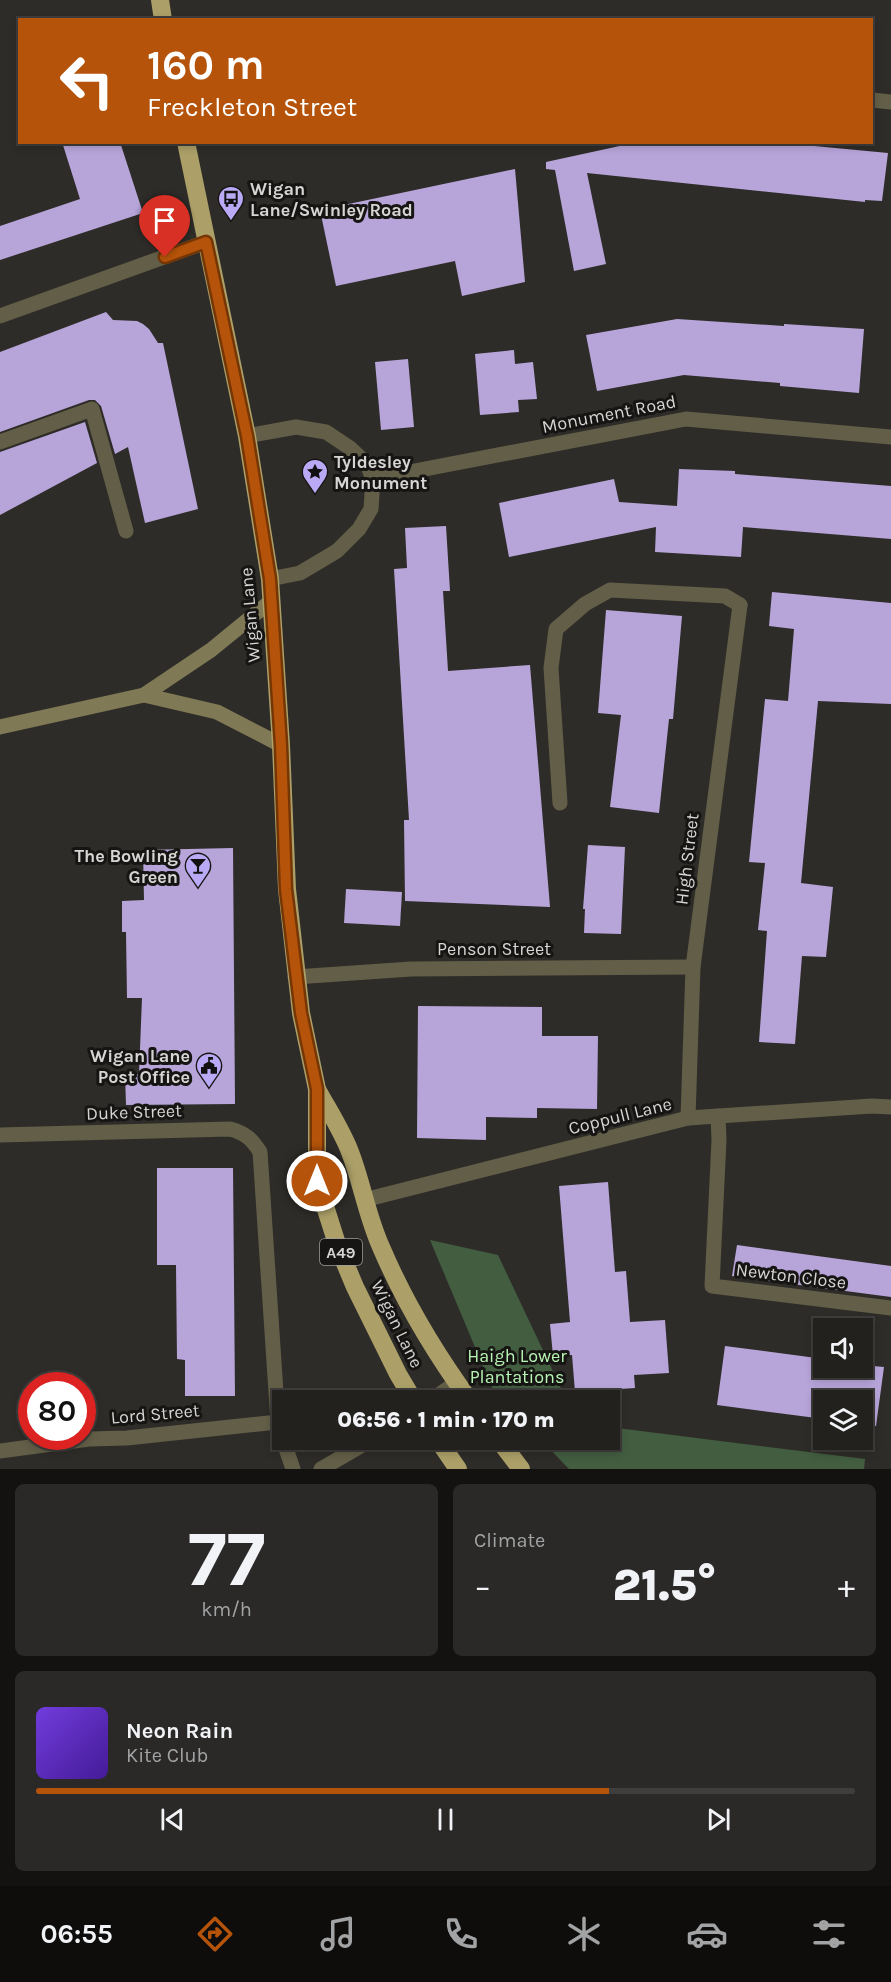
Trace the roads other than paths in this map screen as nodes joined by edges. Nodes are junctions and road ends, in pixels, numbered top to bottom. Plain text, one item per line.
1 (160, 0) edge
2 (162, 18) edge
3 (873, 100) edge
4 (891, 102) edge
5 (186, 144) edge
6 (206, 242) junction
7 (0, 316) edge
8 (247, 436) junction
9 (891, 437) edge
10 (0, 442) edge
11 (373, 479) junction
12 (126, 531) dead end
13 (270, 579) junction
14 (271, 601) junction
15 (144, 695) junction
16 (0, 727) edge
17 (281, 745) junction
18 (560, 803) dead end
19 (693, 967) junction
20 (295, 977) junction
21 (317, 1089) junction
22 (891, 1107) edge
23 (718, 1116) junction
24 (687, 1118) junction
25 (0, 1135) edge
26 (364, 1200) junction
27 (891, 1308) edge
28 (456, 1383) junction
29 (277, 1390) edge
30 (407, 1390) edge
31 (446, 1390) edge
32 (461, 1390) edge
33 (272, 1429) edge
34 (286, 1450) edge
35 (354, 1450) edge
36 (445, 1450) edge
37 (506, 1450) edge
38 (0, 1451) edge
39 (293, 1469) edge
40 (321, 1469) edge
41 (458, 1469) edge
42 (520, 1469) edge

1 - 2 highway
3 - 4 street
5 - 6 highway, Wigan Lane / A49
6 - 7 street
6 - 8 highway, Wigan Lane / A49
8 - 11 street
8 - 13 highway, Wigan Lane / A49
9 - 11 street, Monument Road
10 - 12 street
11 - 13 street
13 - 14 highway, Wigan Lane / A49
14 - 15 street
14 - 17 highway, Wigan Lane / A49
15 - 16 street
15 - 17 street
17 - 20 highway, Wigan Lane / A49
18 - 19 street, High Street
19 - 20 street, Penson Street
19 - 24 street, High Street
20 - 21 highway, Wigan Lane / A49
21 - 26 highway, Wigan Lane / A49
21 - 30 highway, Wigan Lane / A49
22 - 23 street, Coppull Lane
23 - 24 street, Coppull Lane
23 - 27 street, Newton Close
24 - 26 street, Coppull Lane
25 - 29 street, Duke Street
26 - 28 highway, A49
28 - 31 street
28 - 32 highway, A49
33 - 38 street, Lord Street
34 - 39 street
35 - 40 street
36 - 41 highway
37 - 42 highway

